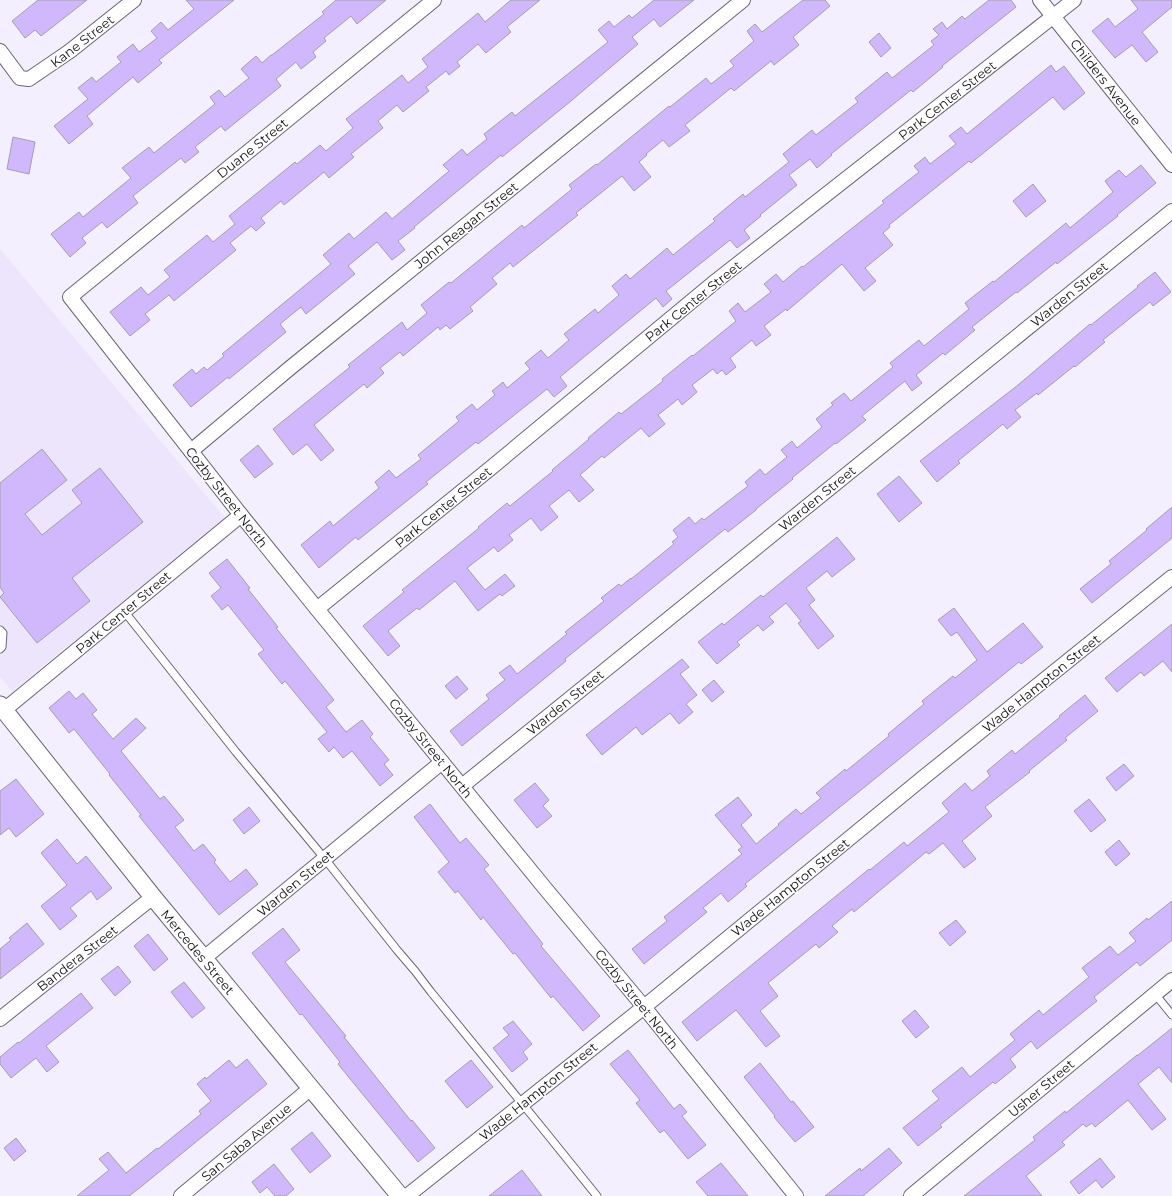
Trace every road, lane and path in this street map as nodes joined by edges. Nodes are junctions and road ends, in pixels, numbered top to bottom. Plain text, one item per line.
1 (134, 0) edge
2 (434, 0) edge
3 (743, 0) edge
4 (1040, 0) edge
5 (1074, 0) edge
6 (1054, 17) junction
7 (0, 51) edge
8 (1172, 165) edge
9 (1172, 211) edge
10 (70, 298) joint
11 (191, 451) junction
12 (241, 515) junction
13 (1172, 577) edge
14 (317, 609) junction
15 (124, 611) junction
16 (0, 630) edge
17 (0, 649) edge
18 (2, 708) edge
19 (442, 762) junction
20 (462, 786) junction
21 (325, 859) junction
22 (153, 897) junction
23 (204, 958) junction
24 (1172, 980) edge
25 (1155, 994) junction
26 (644, 1007) junction
27 (1172, 1015) edge
28 (0, 1018) edge
29 (311, 1088) junction
30 (522, 1104) junction
31 (181, 1196) edge
32 (400, 1196) edge
33 (407, 1196) edge
34 (597, 1196) edge
35 (796, 1196) edge
36 (911, 1196) edge

1 - 7 street, Kane Street
2 - 10 street, Duane Street
3 - 11 street, John Reagan Street
4 - 6 street, Childers Avenue
5 - 6 street, Park Center Street
6 - 8 street, Childers Avenue
6 - 14 street, Park Center Street
9 - 20 street, Warden Street
10 - 11 street, Cozby Street North
11 - 12 street, Cozby Street North
12 - 14 street, Cozby Street North
12 - 15 street, Park Center Street
13 - 26 street, Wade Hampton Street
14 - 19 street, Cozby Street North
15 - 18 street, Park Center Street
15 - 21 lane
16 - 17 lane
18 - 22 street, Mercedes Street
19 - 20 street, Cozby Street North
19 - 21 street, Warden Street
20 - 26 street, Cozby Street North
21 - 23 street, Warden Street
21 - 30 lane
22 - 23 street, Mercedes Street
22 - 28 street, Bandera Street
23 - 29 street, Mercedes Street
24 - 25 street, Usher Street
25 - 27 lane
25 - 36 street, Usher Street
26 - 30 street, Wade Hampton Street
26 - 35 street, Cozby Street North
29 - 31 street, San Saba Avenue
29 - 32 street, Mercedes Street
30 - 33 street, Wade Hampton Street
30 - 34 lane

